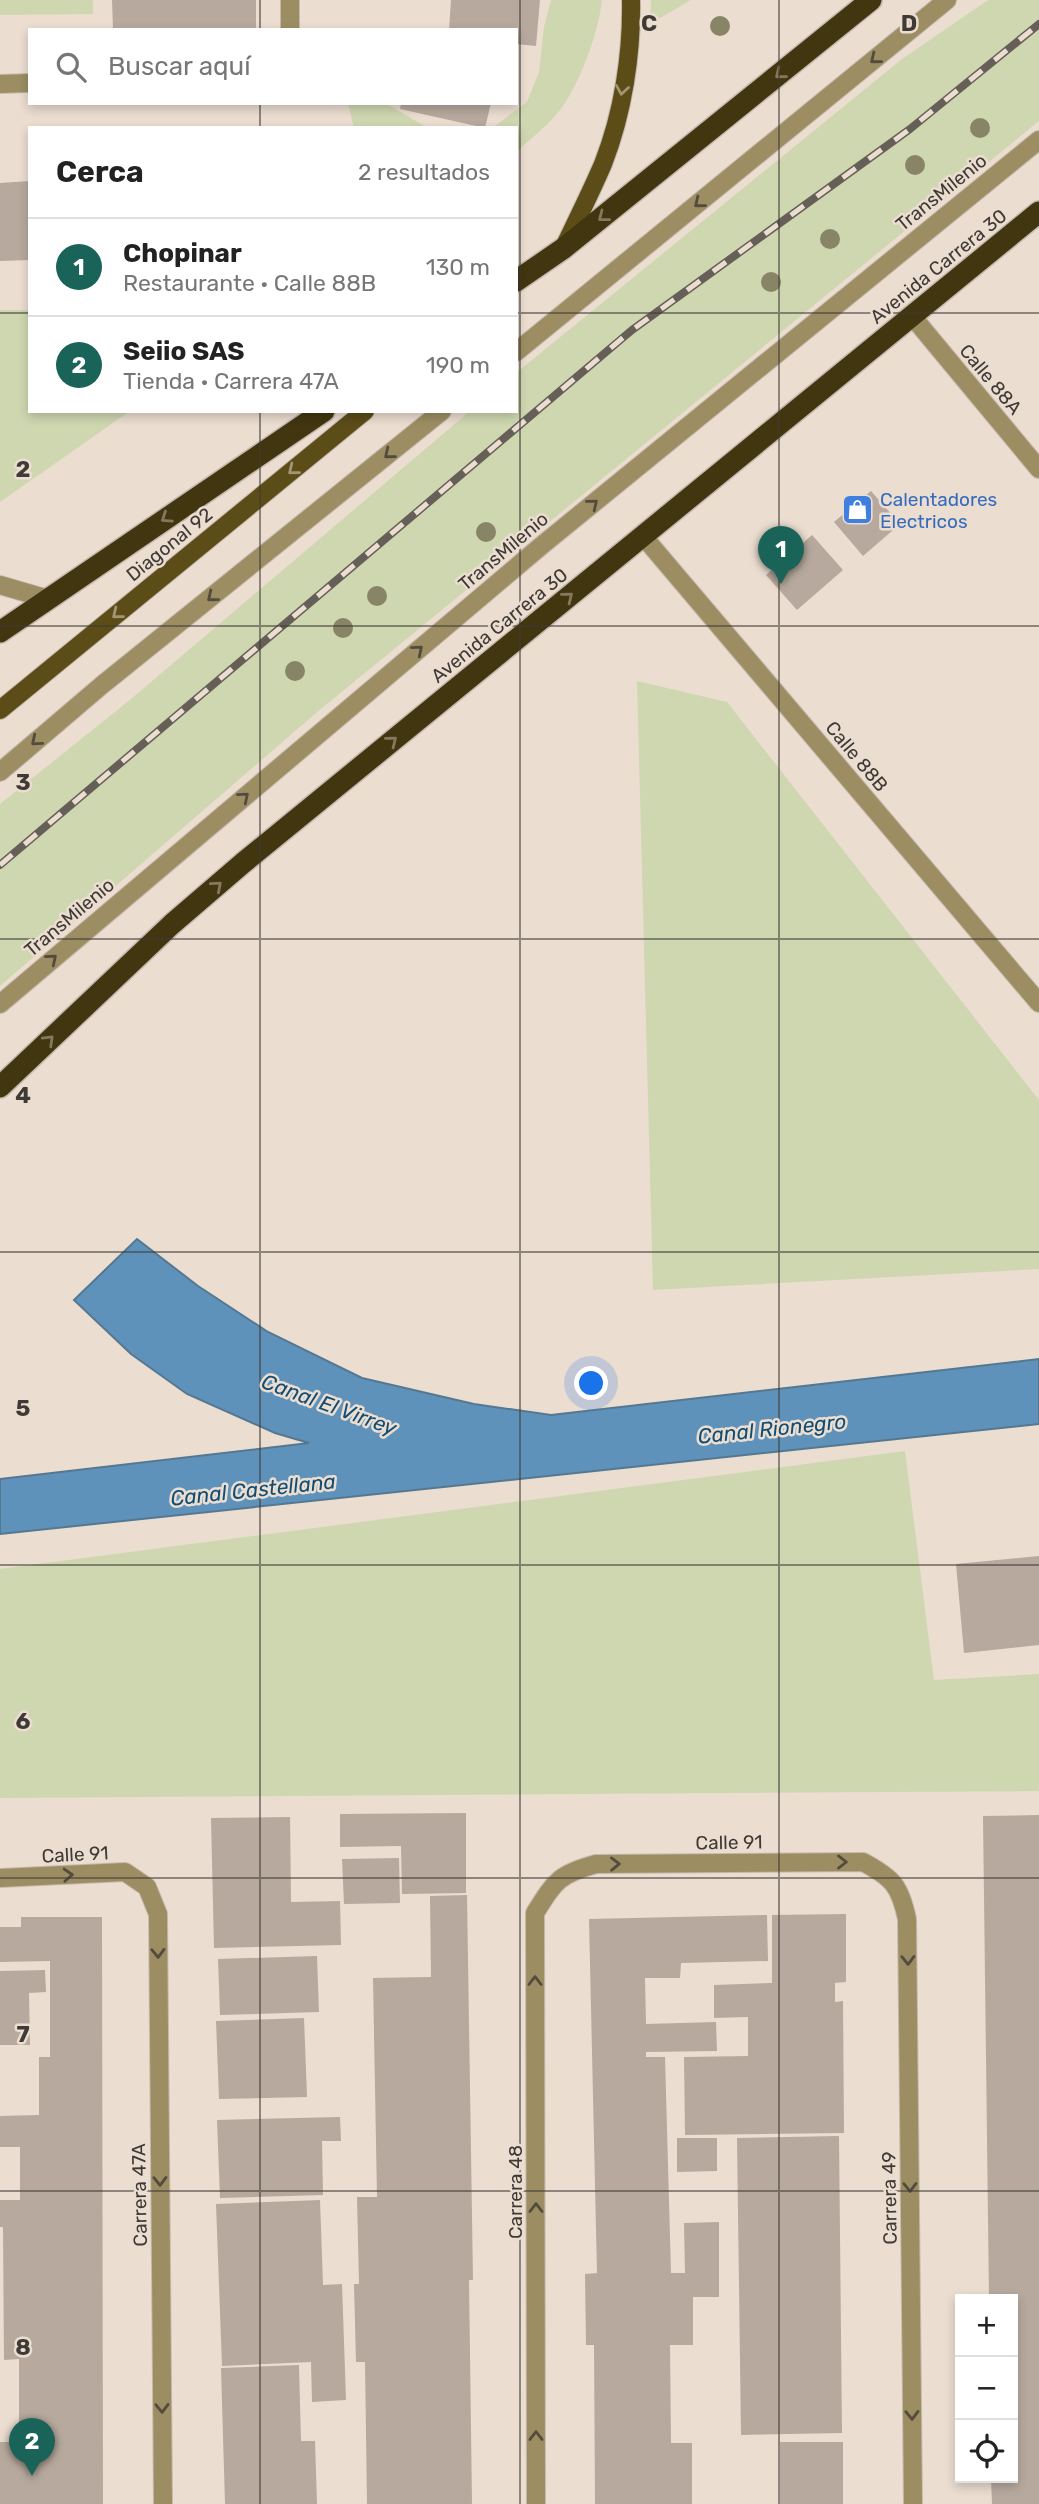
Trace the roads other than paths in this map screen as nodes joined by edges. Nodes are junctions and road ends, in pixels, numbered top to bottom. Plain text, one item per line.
1 (290, 0) edge
2 (631, 0) edge
3 (871, 0) edge
4 (947, 0) edge
5 (290, 28) edge
6 (0, 83) edge
7 (28, 83) edge
8 (1039, 140) edge
9 (1039, 212) edge
10 (564, 248) junction
11 (518, 280) edge
12 (518, 285) edge
13 (912, 316) junction
14 (518, 350) edge
15 (321, 413) edge
16 (363, 413) edge
17 (440, 413) edge
18 (1039, 469) edge
19 (643, 536) junction
20 (0, 585) edge
21 (48, 599) junction
22 (0, 632) edge
23 (0, 710) edge
24 (0, 772) edge
25 (1039, 1003) edge
26 (0, 1004) edge
27 (0, 1087) edge
28 (0, 1878) edge
29 (552, 1885) joint
30 (147, 1887) joint
31 (901, 1892) joint
32 (163, 2504) edge
33 (536, 2504) edge
34 (913, 2504) edge

1 - 5 street
2 -> 10 main road
3 -> 10 highway
4 -> 14 street
6 - 7 street
26 -> 8 street, TransMilenio
9 - 13 highway, Avenida Carrera 30
10 - 11 highway
10 - 12 main road
13 - 18 street, Calle 88A
13 - 19 highway, Avenida Carrera 30
15 -> 21 highway
16 -> 23 main road, Diagonal 92
17 -> 24 street
19 - 25 street, Calle 88B
27 -> 19 highway, Avenida Carrera 30
20 - 21 street
21 - 22 highway
28 -> 30 street, Calle 91
29 -> 31 street, Calle 91
33 -> 29 street, Carrera 48
30 -> 32 street, Carrera 47A
31 -> 34 street, Carrera 49

